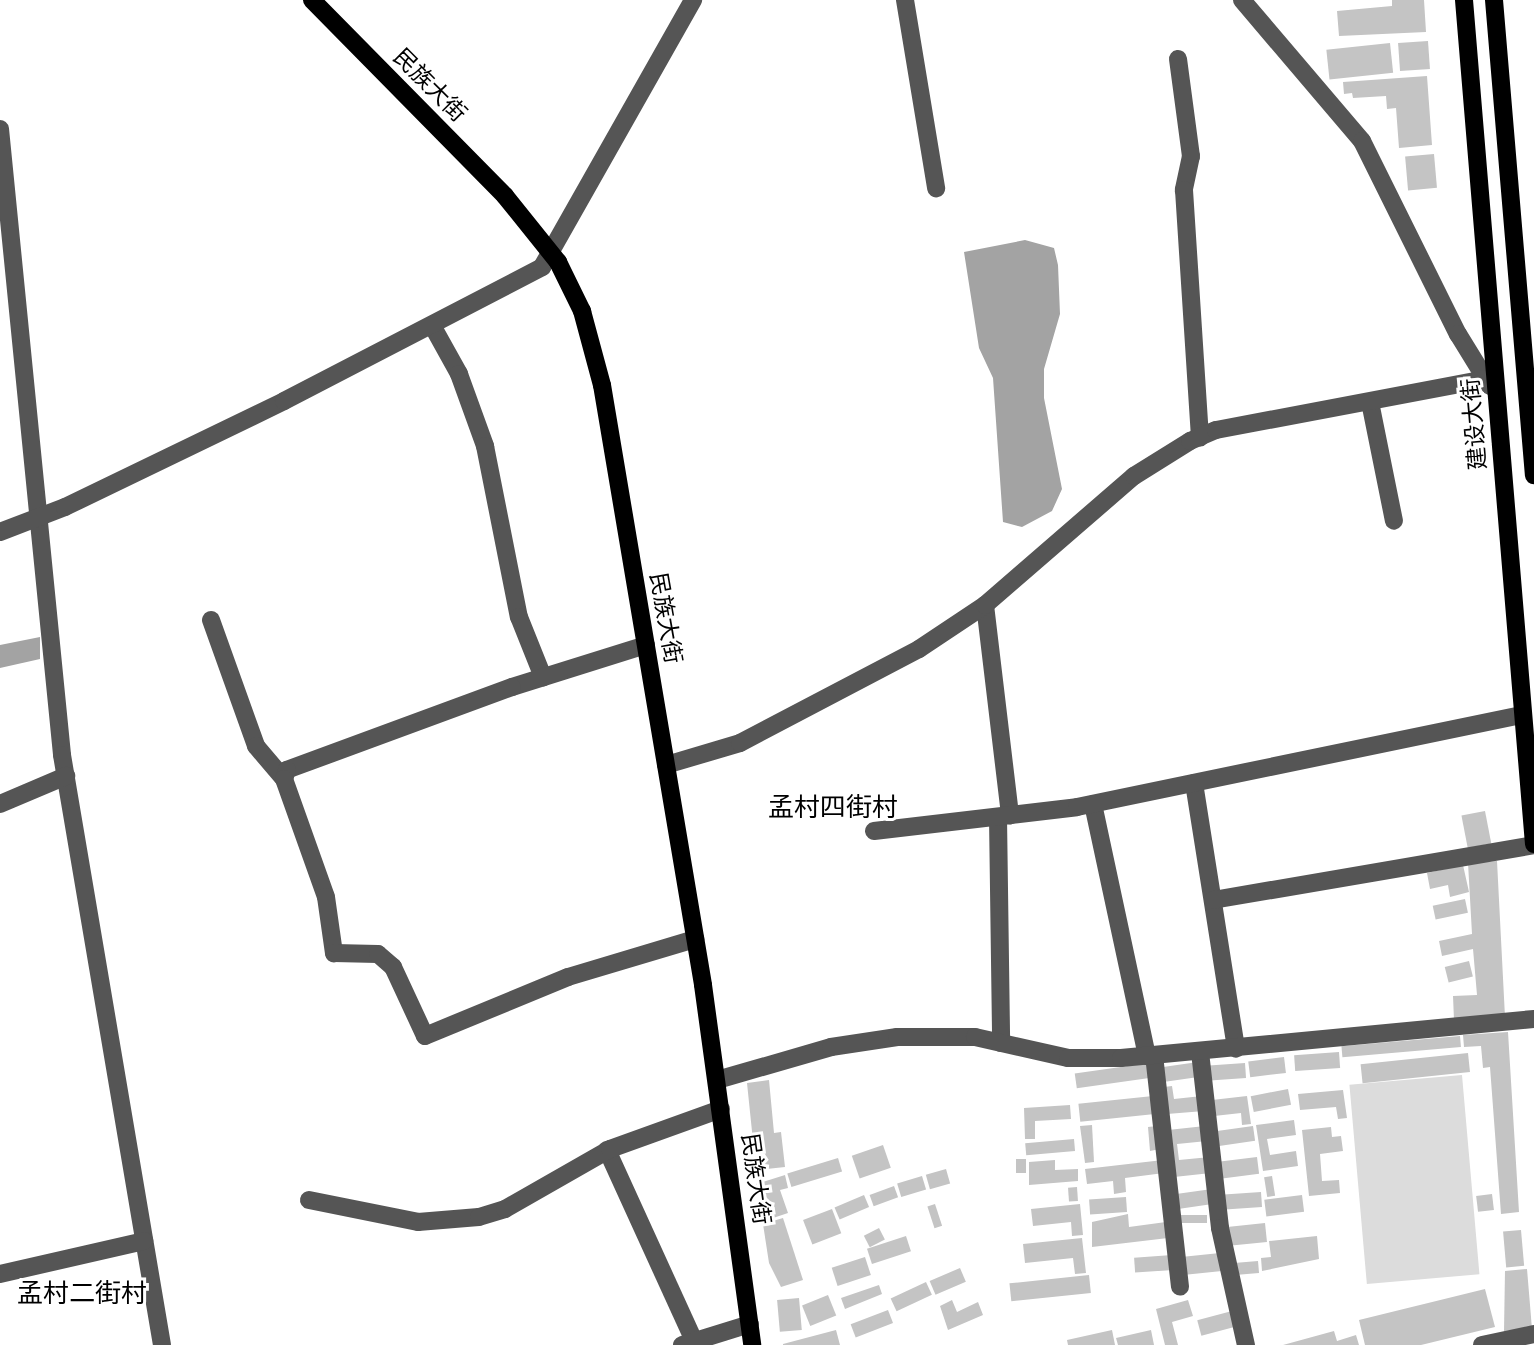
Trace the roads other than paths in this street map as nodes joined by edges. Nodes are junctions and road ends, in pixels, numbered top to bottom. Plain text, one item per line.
1 (312, 0) edge
2 (693, 0) edge
3 (905, 0) edge
4 (1242, 0) edge
5 (1464, 0) edge
6 (1494, 0) edge
7 (1178, 59) dead end
8 (0, 129) edge
9 (936, 188) dead end
10 (551, 254) junction
11 (433, 327) junction
12 (1529, 349) edge
13 (1485, 379) junction
14 (1497, 397) junction
15 (1370, 402) junction
16 (1200, 437) junction
17 (1534, 475) edge
18 (37, 517) junction
19 (1394, 520) dead end
20 (0, 531) edge
21 (985, 605) junction
22 (211, 620) dead end
23 (646, 645) junction
24 (543, 677) junction
25 (1523, 715) junction
26 (666, 765) junction
27 (66, 776) junction
28 (284, 779) junction
29 (1194, 783) junction
30 (0, 804) edge
31 (1093, 804) junction
32 (1004, 816) junction
33 (874, 831) dead end
34 (1534, 844) edge
35 (1213, 900) junction
36 (695, 939) junction
37 (1534, 1019) edge
38 (1001, 1043) junction
39 (1236, 1049) junction
40 (1200, 1052) junction
41 (1151, 1056) junction
42 (716, 1080) junction
43 (721, 1108) junction
44 (607, 1150) junction
45 (309, 1200) dead end
46 (144, 1241) junction
47 (0, 1274) edge
48 (1180, 1287) dead end
49 (750, 1324) junction
50 (1534, 1335) edge
51 (688, 1343) edge
52 (162, 1345) edge
53 (752, 1345) edge
54 (1246, 1345) edge
55 (1482, 1345) edge

1 - 10 main road, 民族大街
2 - 10 street
3 - 9 street
4 - 13 street
5 - 14 main road, 建设大街
6 - 12 main road
7 - 16 street
8 - 18 street
10 - 11 street
10 - 23 main road, 民族大街
11 - 18 street
11 - 24 street
12 - 17 main road
13 - 14 street
13 - 15 street
14 - 25 main road, 建设大街
15 - 16 street
15 - 19 street
16 - 21 street
18 - 20 street
18 - 27 street
21 - 26 street
21 - 32 street
22 - 28 street
23 - 24 street
23 - 26 main road, 民族大街
24 - 28 street
25 - 29 street
25 - 34 main road, 建设大街
26 - 36 main road, 民族大街
27 - 30 street
27 - 46 street
28 - 36 street
29 - 31 street
29 - 35 street
31 - 32 street
31 - 41 street
32 - 33 street
32 - 38 street
34 - 35 street
35 - 39 street
36 - 42 main road, 民族大街
37 - 39 street
38 - 41 street
38 - 42 street
39 - 40 street
40 - 41 street
40 - 54 street
41 - 48 street
42 - 43 main road, 民族大街
43 - 44 street
43 - 49 main road, 民族大街
44 - 45 street
44 - 51 street
46 - 47 street
46 - 52 street
49 - 51 street
49 - 53 main road, 民族大街
50 - 55 street

